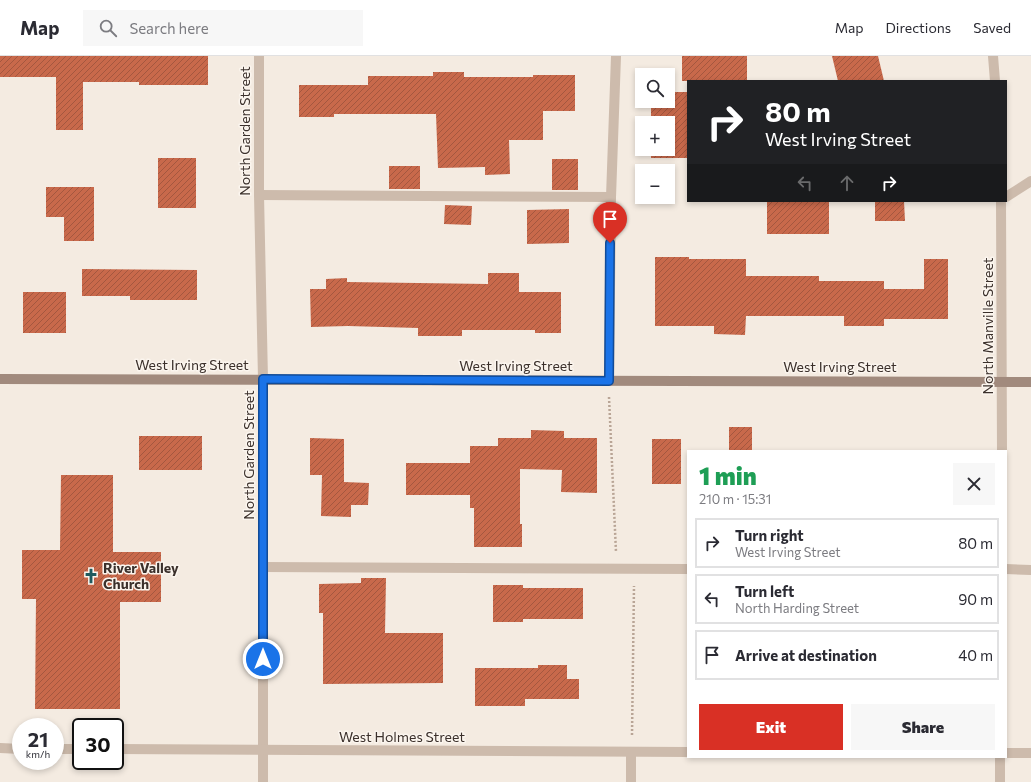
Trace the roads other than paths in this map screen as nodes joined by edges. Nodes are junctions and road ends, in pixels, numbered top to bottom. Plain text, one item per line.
1 (259, 56) edge
2 (616, 56) edge
3 (992, 56) edge
4 (995, 80) edge
5 (1031, 181) edge
6 (259, 196) junction
7 (1007, 196) edge
8 (611, 198) junction
9 (1002, 202) edge
10 (0, 379) edge
11 (263, 379) junction
12 (609, 381) junction
13 (1002, 381) junction
14 (1031, 382) edge
15 (1002, 450) edge
16 (263, 567) junction
17 (687, 569) edge
18 (1007, 570) edge
19 (1031, 570) edge
20 (0, 748) edge
21 (12, 749) edge
22 (124, 749) edge
23 (262, 751) junction
24 (631, 752) junction
25 (687, 752) edge
26 (1007, 753) edge
27 (1031, 753) edge
28 (1000, 758) edge
29 (262, 782) edge
30 (631, 782) edge
31 (1000, 782) edge

1 - 6 street, North Garden Street
2 - 8 street
3 - 4 street
5 - 7 street
6 - 8 street
6 - 11 street, North Garden Street
8 - 12 street
9 - 13 street, North Manville Street
10 - 11 street, West Irving Street
11 - 12 street, West Irving Street
11 - 16 street, North Garden Street
12 - 13 street, West Irving Street
13 - 14 street, West Irving Street
13 - 15 street, North Manville Street
16 - 17 street
16 - 23 street, North Garden Street
18 - 19 street
20 - 21 street
22 - 23 street, West Holmes Street
23 - 24 street, West Holmes Street
23 - 29 street, North Garden Street
24 - 25 street, West Holmes Street
24 - 30 street
26 - 27 street
28 - 31 street

